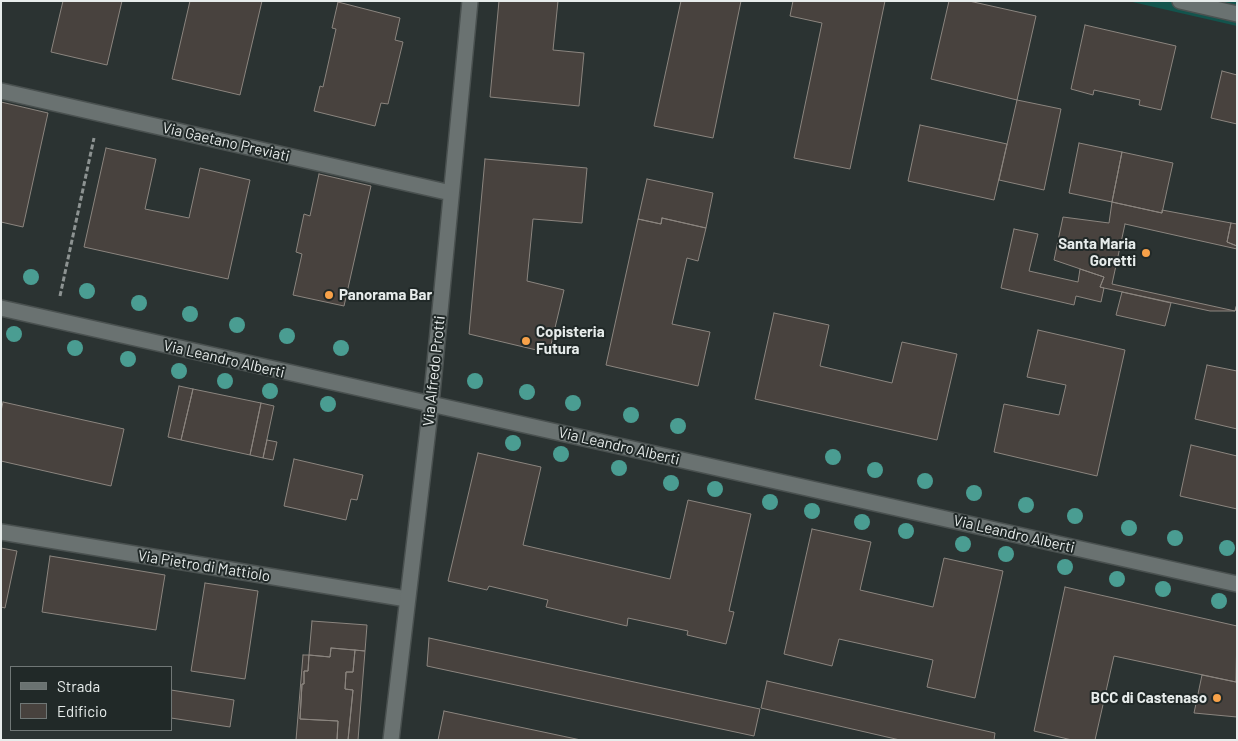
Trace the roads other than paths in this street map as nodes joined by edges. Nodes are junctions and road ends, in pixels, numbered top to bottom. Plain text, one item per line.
1 (470, 1) edge
2 (1180, 1) edge
3 (1237, 14) edge
4 (1, 91) edge
5 (451, 193) junction
6 (1, 308) edge
7 (431, 404) junction
8 (1, 532) edge
9 (1237, 584) edge
10 (407, 600) junction
11 (391, 740) edge

1 - 5 street, Via Alfredo Protti
2 - 3 street
4 - 5 street, Via Gaetano Previati
5 - 7 street, Via Alfredo Protti
6 - 7 street, Via Leandro Alberti
7 - 9 street, Via Leandro Alberti
7 - 10 street, Via Alfredo Protti
8 - 10 street, Via Pietro di Mattiolo
10 - 11 street, Via Alfredo Protti

